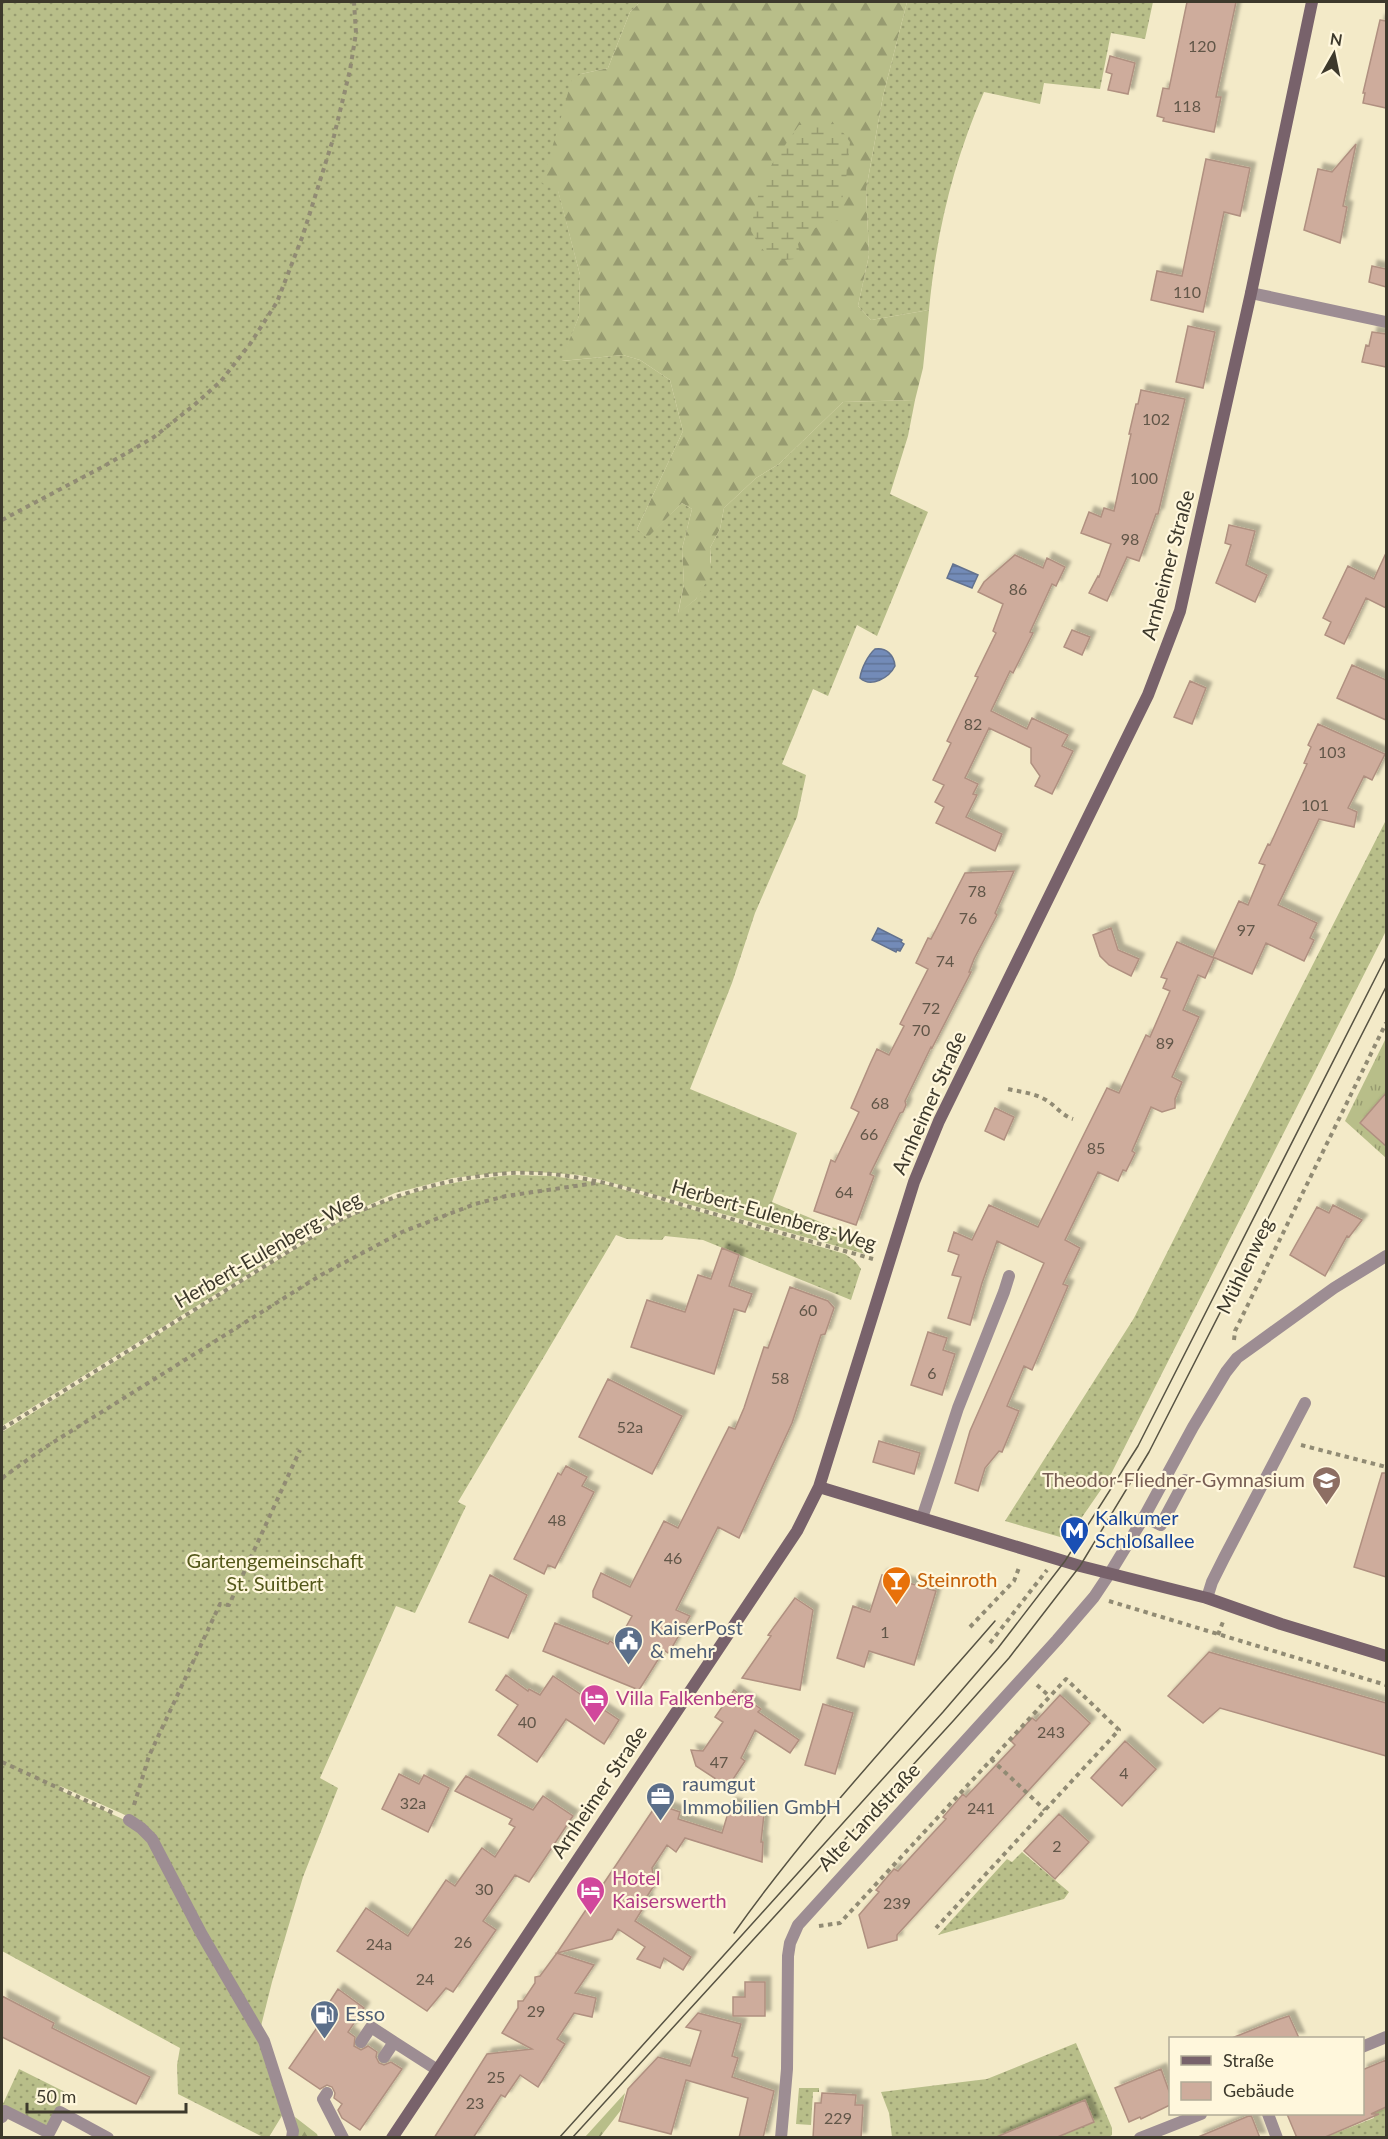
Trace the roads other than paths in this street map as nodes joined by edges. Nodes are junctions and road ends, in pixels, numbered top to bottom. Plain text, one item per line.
1 (1312, 2) edge
2 (1251, 293) junction
3 (1386, 322) edge
4 (1386, 1256) edge
5 (1008, 1276) dead end
6 (1305, 1403) dead end
7 (1185, 1480) dead end
8 (819, 1487) junction
9 (1144, 1517) junction
10 (922, 1518) junction
11 (1110, 1573) junction
12 (1207, 1598) junction
13 (1386, 1656) edge
14 (129, 1820) road end
15 (1386, 2037) edge
16 (362, 2042) dead end
17 (394, 2042) junction
18 (1364, 2046) edge
19 (384, 2057) dead end
20 (436, 2070) junction
21 (327, 2093) dead end
22 (1198, 2115) edge
23 (1268, 2115) edge
24 (2, 2117) edge
25 (341, 2127) edge
26 (108, 2138) edge
27 (292, 2138) edge
28 (392, 2138) edge
29 (781, 2138) edge
30 (1140, 2138) edge
31 (1277, 2138) edge

1 - 2 main road, Arnheimer Straße
2 - 3 street
2 - 8 main road, Arnheimer Straße
4 - 9 street
5 - 10 street
6 - 12 street
7 - 9 street
8 - 10 main road
8 - 20 main road, Arnheimer Straße
9 - 11 street
10 - 11 main road
11 - 12 main road
11 - 29 street, Alte Landstraße
12 - 13 main road
14 - 27 street
15 - 18 street
16 - 17 street
17 - 19 street
17 - 20 street
20 - 28 main road, Arnheimer Straße
21 - 25 street
22 - 30 street
23 - 31 street
24 - 26 street

